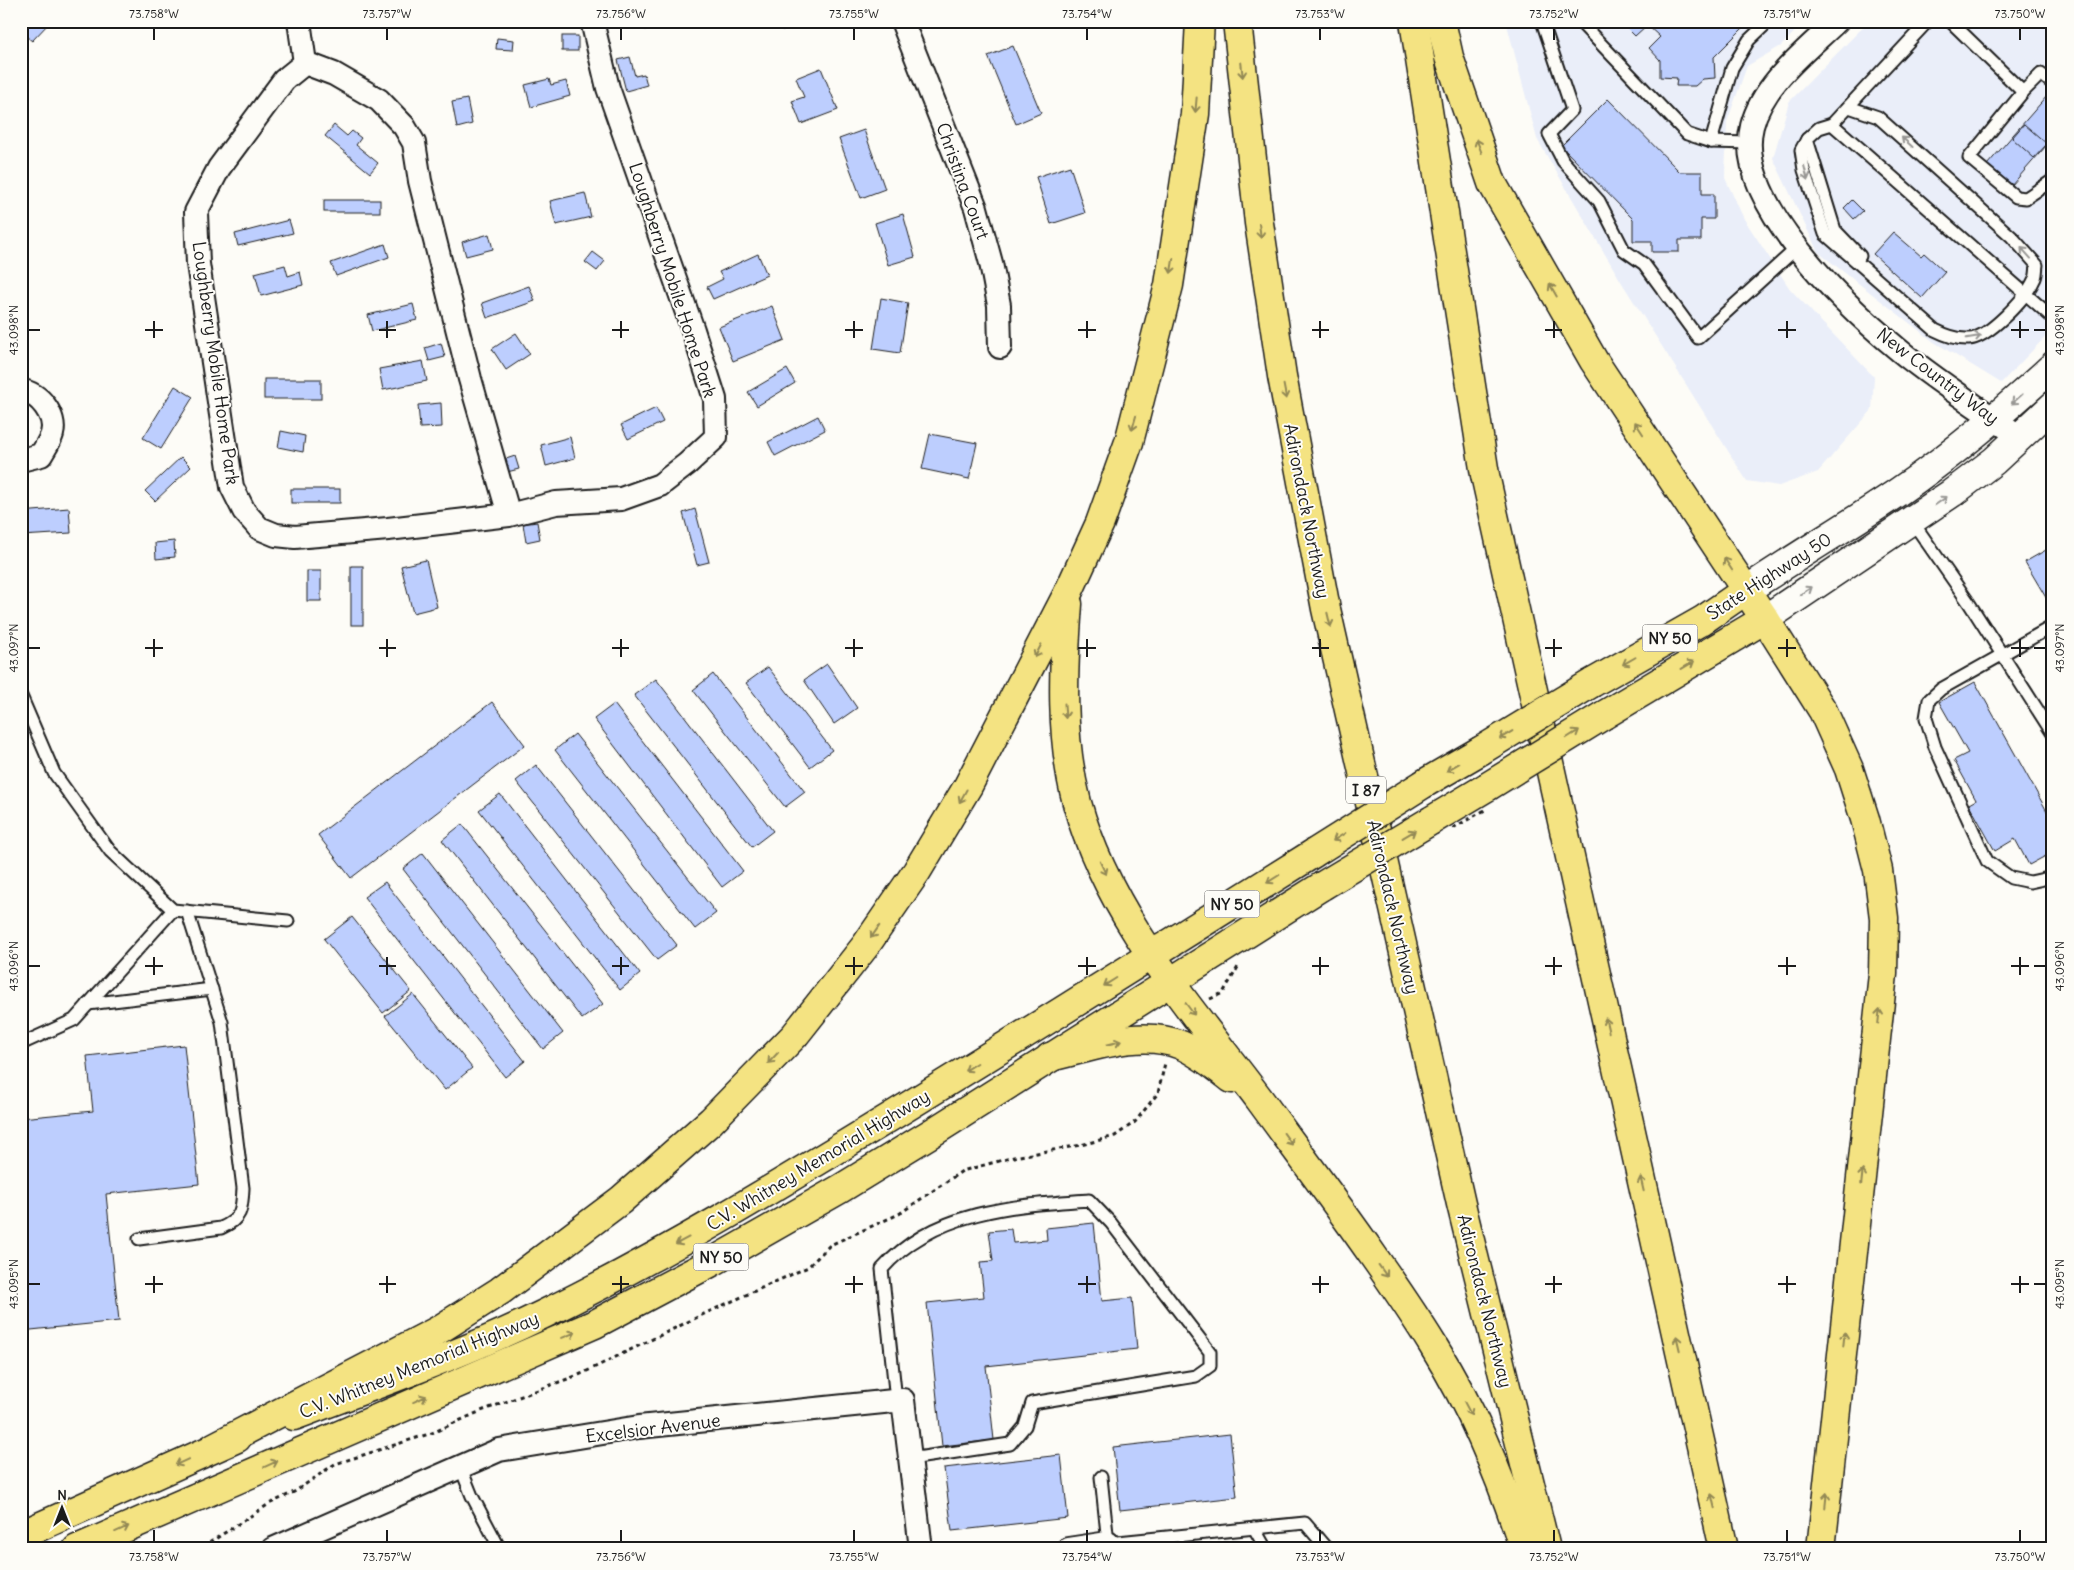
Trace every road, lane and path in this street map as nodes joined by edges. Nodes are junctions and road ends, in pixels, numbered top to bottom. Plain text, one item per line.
1 (299, 21) edge
2 (592, 21) edge
3 (902, 21) edge
4 (1200, 21) edge
5 (1237, 21) edge
6 (1414, 21) edge
7 (1441, 21) edge
8 (1542, 21) edge
9 (1579, 21) edge
10 (1769, 21) edge
11 (1837, 21) edge
12 (1928, 21) edge
13 (1950, 21) edge
14 (304, 63) junction
15 (2053, 84) edge
16 (2023, 92) junction
17 (1849, 106) junction
18 (1832, 124) junction
19 (1711, 142) junction
20 (1750, 143) junction
21 (2053, 180) edge
22 (1798, 247) junction
23 (2026, 295) junction
24 (2053, 318) edge
25 (1000, 347) dead end
26 (2053, 366) edge
27 (21, 391) edge
28 (2053, 406) edge
29 (1994, 419) junction
30 (2020, 436) junction
31 (21, 460) edge
32 (509, 515) junction
33 (1912, 521) junction
34 (1746, 591) junction
35 (1068, 592) junction
36 (1765, 619) junction
37 (2053, 626) edge
38 (2002, 655) junction
39 (21, 696) edge
40 (2053, 734) edge
41 (1486, 798) junction
42 (1442, 825) junction
43 (1314, 852) joint
44 (2053, 877) edge
45 (1322, 886) joint
46 (172, 910) junction
47 (188, 911) junction
48 (288, 921) dead end
49 (1151, 956) junction
50 (1242, 960) dead end
51 (1170, 981) junction
52 (212, 989) junction
53 (88, 1004) junction
54 (1189, 1008) junction
55 (1168, 1042) junction
56 (21, 1044) edge
57 (1050, 1057) junction
58 (1259, 1099) junction
59 (139, 1239) dead end
60 (896, 1400) junction
61 (214, 1447) junction
62 (910, 1458) junction
63 (460, 1466) junction
64 (1101, 1477) dead end
65 (1254, 1528) junction
66 (21, 1535) edge
67 (1108, 1544) junction
68 (77, 1549) edge
69 (205, 1549) edge
70 (273, 1549) edge
71 (500, 1549) edge
72 (922, 1549) edge
73 (1068, 1549) edge
74 (1266, 1549) edge
75 (1327, 1549) edge
76 (1524, 1549) edge
77 (1546, 1549) edge
78 (1724, 1549) edge
79 (1821, 1549) edge

1 - 14 street
2 - 32 street, Loughberry Mobile Home Park
3 - 25 street, Christina Court
4 -> 35 highway
5 -> 77 highway, Adirondack Northway / I 87
78 -> 6 highway
34 -> 7 highway
8 - 22 lane
9 - 19 lane
10 - 19 lane
11 - 20 street, New Country Way
12 - 17 lane
13 - 16 lane
14 - 32 street
14 - 32 street, Loughberry Mobile Home Park
15 - 16 lane
16 - 21 lane
17 - 18 lane
23 -> 17 lane
18 - 23 lane
18 -> 23 lane
19 - 20 lane
20 - 22 street, New Country Way
22 - 29 street, New Country Way
23 - 24 lane
26 -> 29 main road, State Highway 50 / NY 50
27 - 31 street
28 - 30 main road, State Highway 50 / NY 50
29 - 30 street, New Country Way
29 - 34 main road, State Highway 50 / NY 50
33 -> 30 main road, State Highway 50 / NY 50
36 -> 33 main road, State Highway 50 / NY 50
33 - 38 lane
34 - 36 highway
34 -> 43 highway, State Highway 50 / NY 50, bridge
35 -> 49 highway
35 -> 61 highway
41 -> 36 highway, State Highway 50 / NY 50, bridge
79 -> 36 highway
37 - 38 lane
38 - 40 lane
38 - 44 lane
39 - 46 lane
41 - 42 highway, State Highway 50 / NY 50
41 - 42 path, bridge
45 -> 42 highway, State Highway 50 / NY 50, bridge
43 -> 49 highway, C.V. Whitney Memorial Highway / NY 50
45 - 51 highway, C.V. Whitney Memorial Highway / NY 50
46 - 47 lane
46 - 53 lane
47 - 48 lane
47 - 52 lane
49 - 51 highway
49 -> 61 highway, C.V. Whitney Memorial Highway / NY 50
50 - 54 path
51 - 54 highway
51 - 57 highway, C.V. Whitney Memorial Highway / NY 50
52 - 53 lane
52 - 59 lane
53 - 56 lane
54 -> 58 highway
57 -> 55 highway
55 - 58 highway
55 - 69 path
68 -> 57 highway, C.V. Whitney Memorial Highway / NY 50
58 -> 76 highway
60 - 62 street
60 - 62 lane
60 - 63 street, Excelsior Avenue
61 -> 66 highway, C.V. Whitney Memorial Highway / NY 50
62 - 72 street
63 - 70 street, Excelsior Avenue
63 - 71 lane
64 - 67 lane
65 - 67 lane
65 - 74 lane
65 - 75 lane
67 - 73 street

